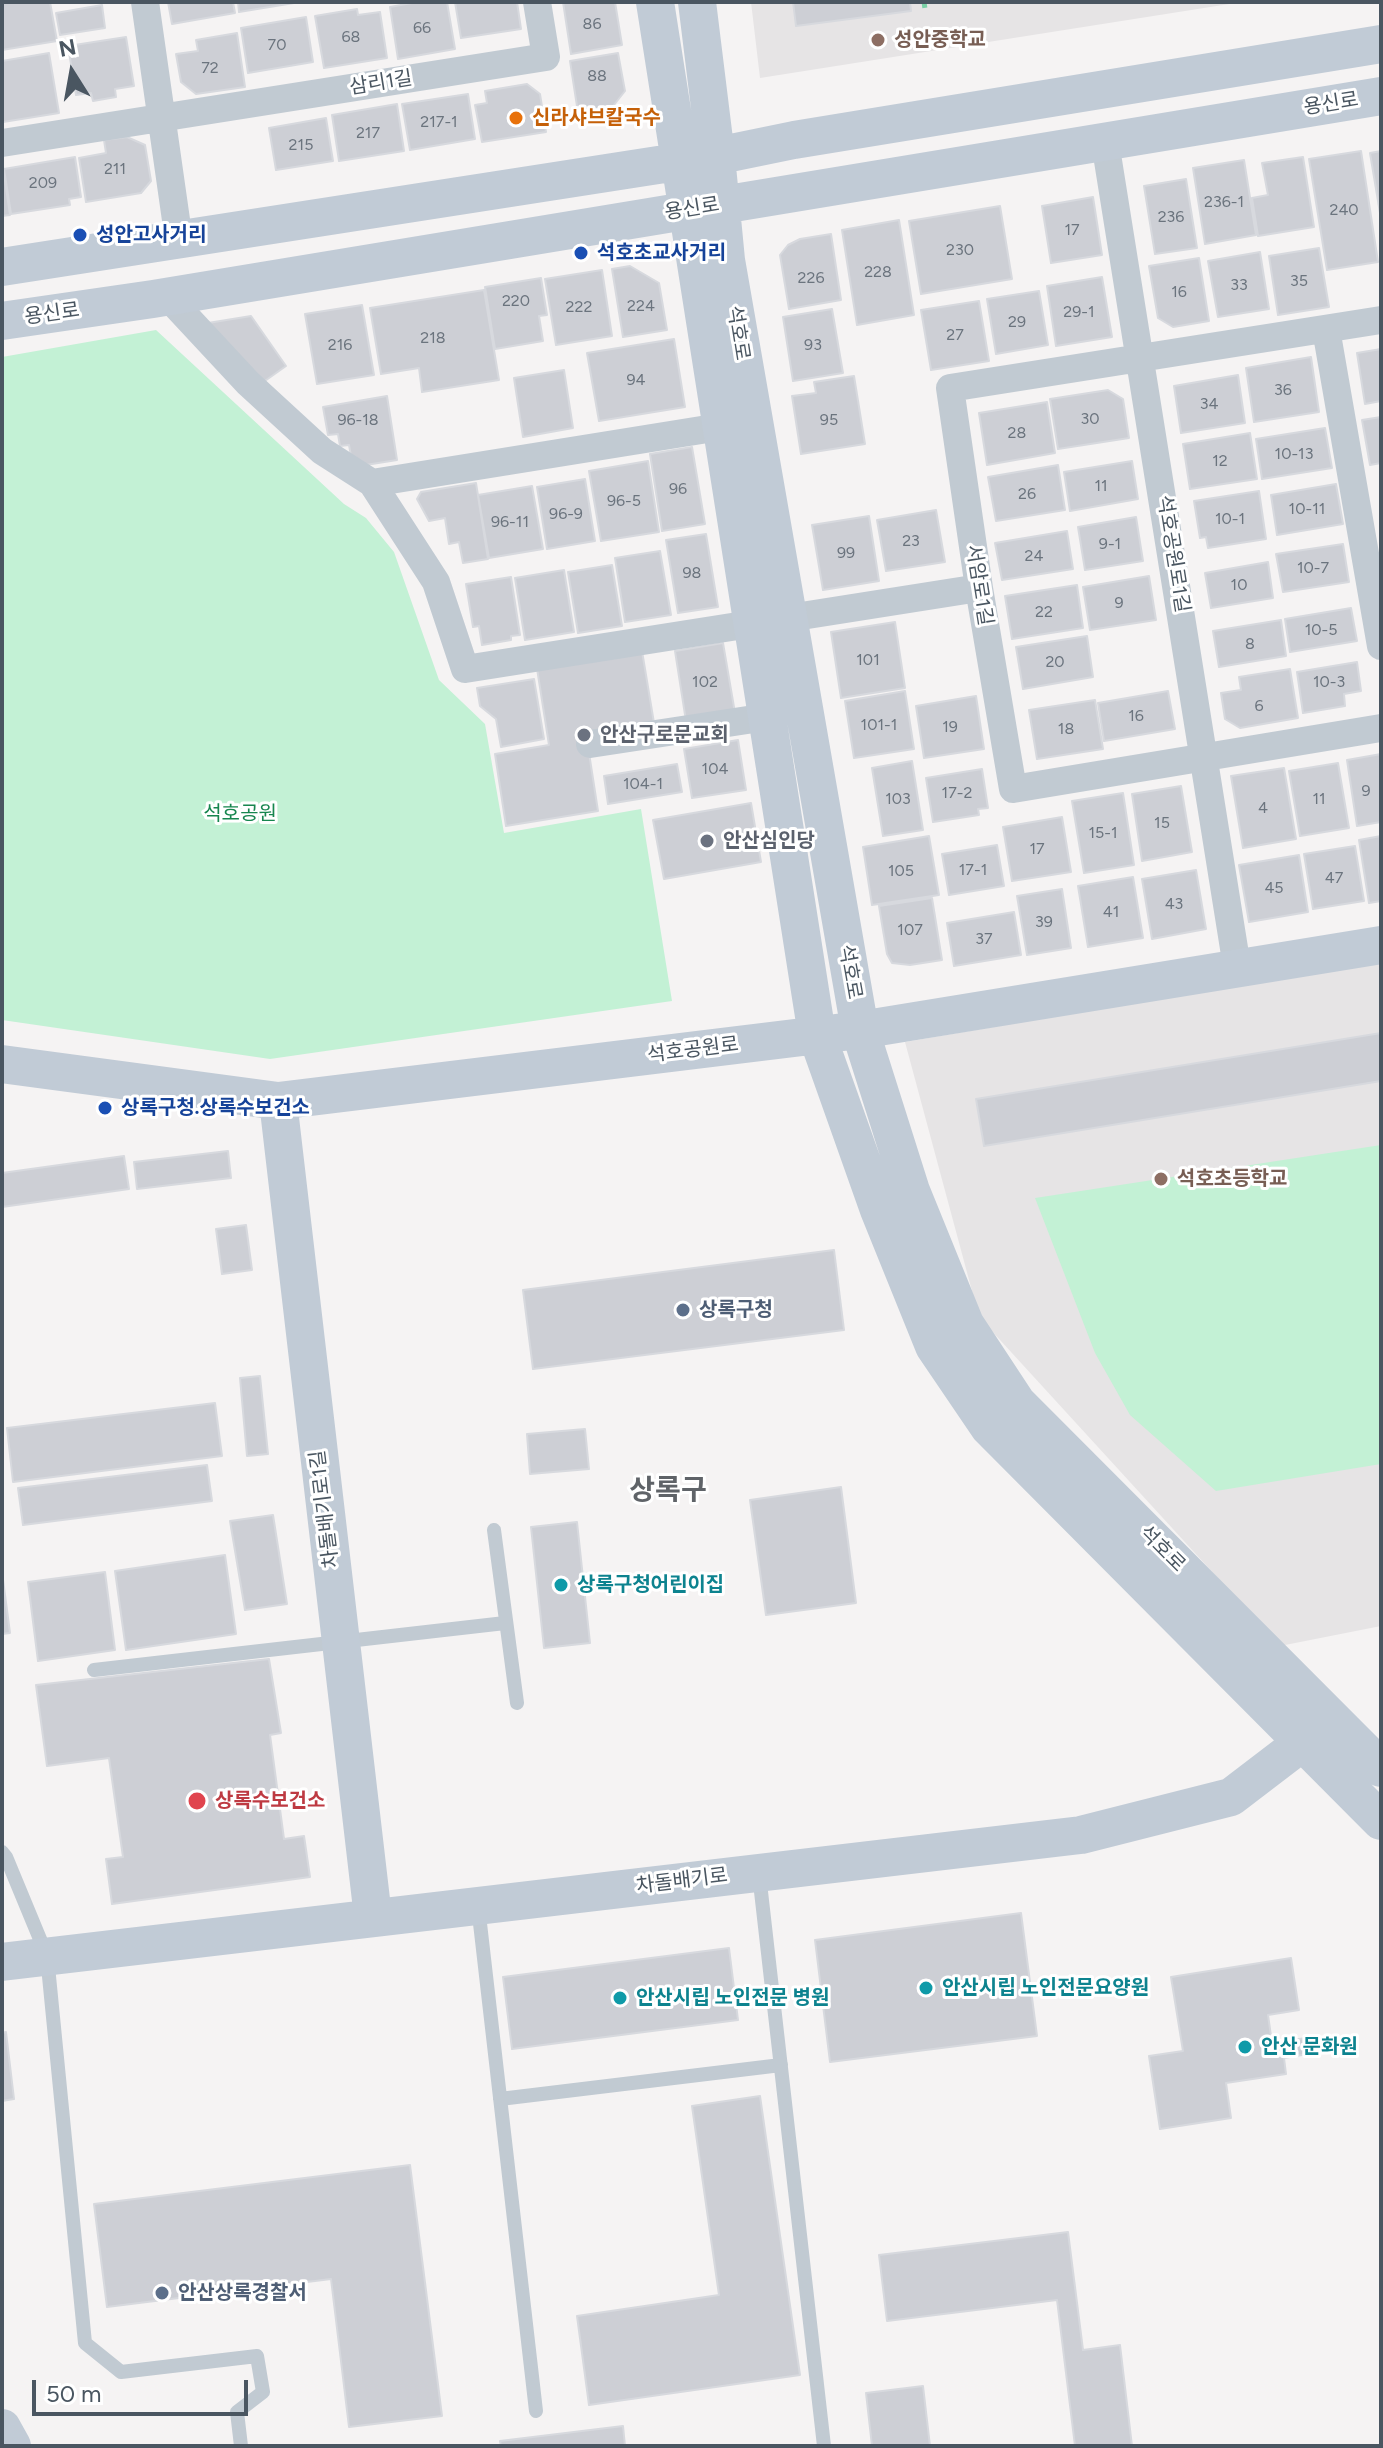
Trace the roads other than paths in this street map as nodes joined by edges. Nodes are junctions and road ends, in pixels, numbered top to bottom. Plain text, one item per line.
1 (145, 2) edge
2 (537, 2) edge
3 (655, 2) edge
4 (697, 2) edge
5 (1381, 44) edge
6 (1381, 96) edge
7 (162, 118) junction
8 (1105, 142) junction
9 (2, 143) edge
10 (716, 156) junction
11 (678, 161) junction
12 (703, 207) junction
13 (179, 241) junction
14 (2, 267) edge
15 (167, 296) junction
16 (1381, 320) edge
17 (2, 321) edge
18 (1326, 329) junction
19 (1141, 357) junction
20 (720, 427) junction
21 (372, 483) junction
22 (979, 588) junction
23 (770, 621) junction
24 (1381, 646) edge
25 (767, 717) junction
26 (1381, 728) edge
27 (590, 744) dead end
28 (1205, 758) junction
29 (1381, 945) edge
30 (1237, 967) junction
31 (860, 1030) junction
32 (817, 1035) junction
33 (2, 1064) edge
34 (278, 1101) junction
35 (494, 1530) dead end
36 (505, 1623) junction
37 (341, 1642) junction
38 (94, 1670) dead end
39 (517, 1703) dead end
40 (1334, 1719) junction
41 (1302, 1743) junction
42 (1381, 1768) edge
43 (1381, 1821) edge
44 (2, 1852) edge
45 (759, 1873) junction
46 (478, 1905) junction
47 (373, 1917) junction
48 (47, 1956) junction
49 (2, 1962) edge
50 (781, 2065) junction
51 (500, 2099) junction
52 (536, 2411) dead end
53 (2, 2428) edge
54 (12, 2446) edge
55 (241, 2446) edge
56 (824, 2446) edge

1 - 7 street
2 - 7 street, 삼리1길
3 - 11 main road, 석호로
4 - 10 main road, 석호로
5 - 10 main road
6 - 8 main road, 용신로
7 - 9 street, 삼리1길
7 - 13 street
8 - 12 main road, 용신로
8 - 19 street, 석호공원로1길
10 - 11 main road
10 - 12 main road, 석호로
11 - 12 main road, 석호로
11 - 13 main road
12 - 15 main road, 용신로
12 - 20 main road, 석호로
12 - 23 main road, 석호로
13 - 14 main road
15 - 17 main road, 용신로
15 - 21 street
16 - 18 street, 서암로1길
18 - 19 street, 서암로1길
18 - 24 street
19 - 22 street, 서암로1길
19 - 28 street, 석호공원로1길
20 - 21 street
20 - 23 main road, 석호로
21 - 23 street
22 - 23 street
22 - 28 street, 서암로1길
23 - 25 main road, 석호로
23 - 31 main road, 석호로
25 - 27 street
25 - 32 main road, 석호로
26 - 28 street, 서암로1길
28 - 30 street, 석호공원로1길
29 - 30 main road, 석호공원로
30 - 31 main road, 석호공원로
31 - 32 main road, 석호공원로
31 - 40 main road, 석호로
32 - 34 main road, 석호공원로
32 - 41 main road, 석호로
33 - 34 main road, 석호공원로
34 - 37 main road, 차돌배기로1길
35 - 36 lane
36 - 37 lane
36 - 39 lane
37 - 38 lane
37 - 47 main road, 차돌배기로1길
40 - 41 main road, 차돌배기로
40 - 42 main road, 석호로
41 - 43 main road, 석호로
41 - 45 main road, 차돌배기로
44 - 48 lane
45 - 46 main road, 차돌배기로
45 - 50 lane
46 - 47 main road, 차돌배기로
46 - 51 lane
47 - 48 main road, 차돌배기로
48 - 49 main road, 차돌배기로
48 - 55 lane
50 - 51 lane
50 - 56 lane
51 - 52 lane
53 - 54 main road

